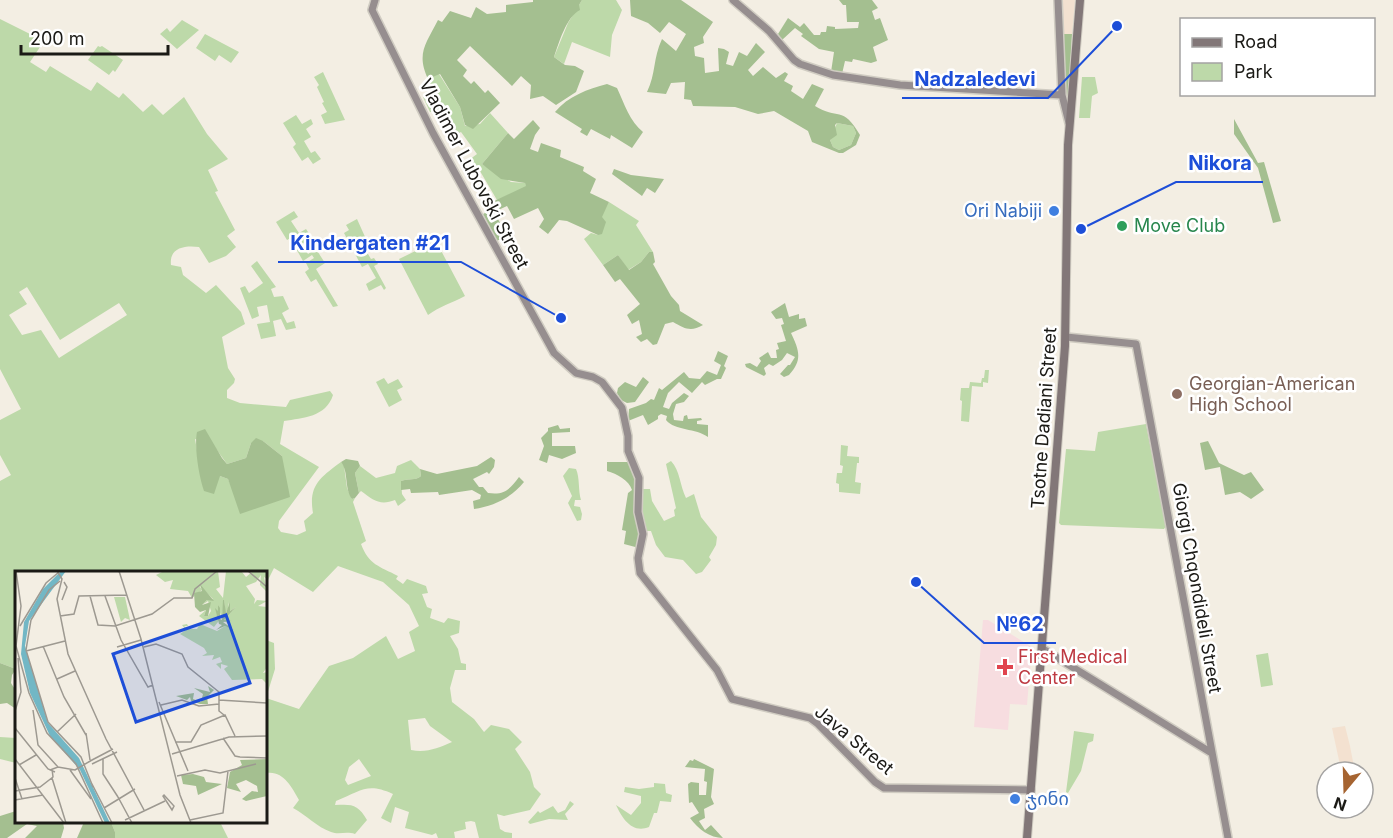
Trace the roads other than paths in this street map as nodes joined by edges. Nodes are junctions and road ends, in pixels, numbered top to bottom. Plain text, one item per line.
1 (375, 0) edge
2 (733, 0) edge
3 (1058, 0) edge
4 (1080, 0) edge
5 (1062, 95) junction
6 (1070, 127) junction
7 (1066, 338) junction
8 (1043, 649) junction
9 (732, 699) joint
10 (1210, 752) junction
11 (1031, 790) junction
12 (1027, 838) edge
13 (1228, 838) edge

1 - 9 street, Vladimer Lubovski Street
2 - 5 street
3 - 5 street
4 - 6 main road, Tsotne Dadiani Street
5 - 6 street
6 - 7 main road, Tsotne Dadiani Street
7 - 8 main road, Tsotne Dadiani Street
7 - 10 street, Giorgi Chqondideli Street
8 - 10 street
8 - 11 main road, Tsotne Dadiani Street
9 - 11 street, Java Street
10 - 13 street, Giorgi Chqondideli Street
11 - 12 main road, Tsotne Dadiani Street

